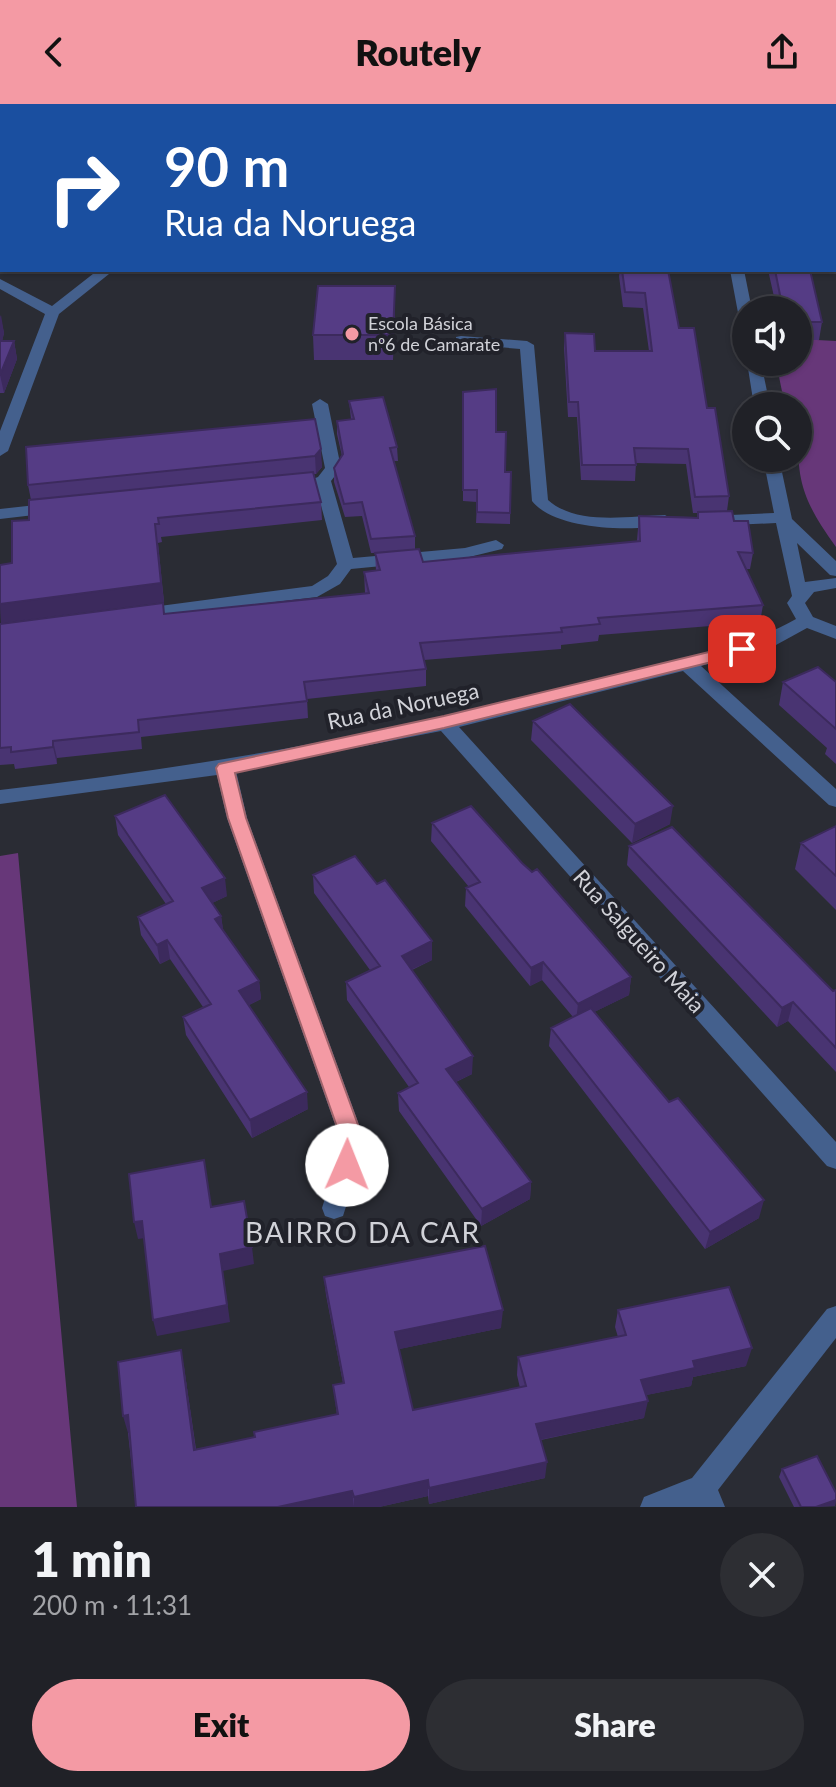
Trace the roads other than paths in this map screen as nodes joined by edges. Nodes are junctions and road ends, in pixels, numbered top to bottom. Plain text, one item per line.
1 (104, 272) edge
2 (737, 272) edge
3 (0, 283) edge
4 (742, 296) edge
5 (53, 312) junction
6 (461, 340) dead end
7 (320, 404) dead end
8 (0, 451) edge
9 (773, 472) edge
10 (323, 481) junction
11 (292, 484) edge
12 (76, 506) edge
13 (0, 514) edge
14 (781, 518) junction
15 (496, 545) dead end
16 (346, 564) junction
17 (836, 571) edge
18 (836, 583) edge
19 (799, 594) junction
20 (119, 617) edge
21 (806, 621) junction
22 (836, 633) edge
23 (687, 664) junction
24 (444, 722) junction
25 (225, 768) junction
26 (0, 797) edge
27 (836, 800) edge
28 (836, 1159) edge
29 (334, 1208) dead end
30 (836, 1318) edge
31 (707, 1498) edge
32 (654, 1507) edge

1 - 5 street
2 - 4 street
3 - 5 street
5 - 8 street
6 - 14 street
7 - 10 street
9 - 14 street
10 - 11 street
10 - 16 street
12 - 13 street
14 - 17 street
14 - 19 street
15 - 16 street
16 - 20 street
18 - 19 street
19 - 21 street
21 - 22 street
21 - 23 street, Rua da Noruega
23 - 24 street, Rua da Noruega
23 - 27 street
24 - 25 street, Rua da Noruega
24 - 28 street, Rua Salgueiro Maia
25 - 26 street, Rua da Noruega
25 - 29 street
30 - 31 street
31 - 32 street

